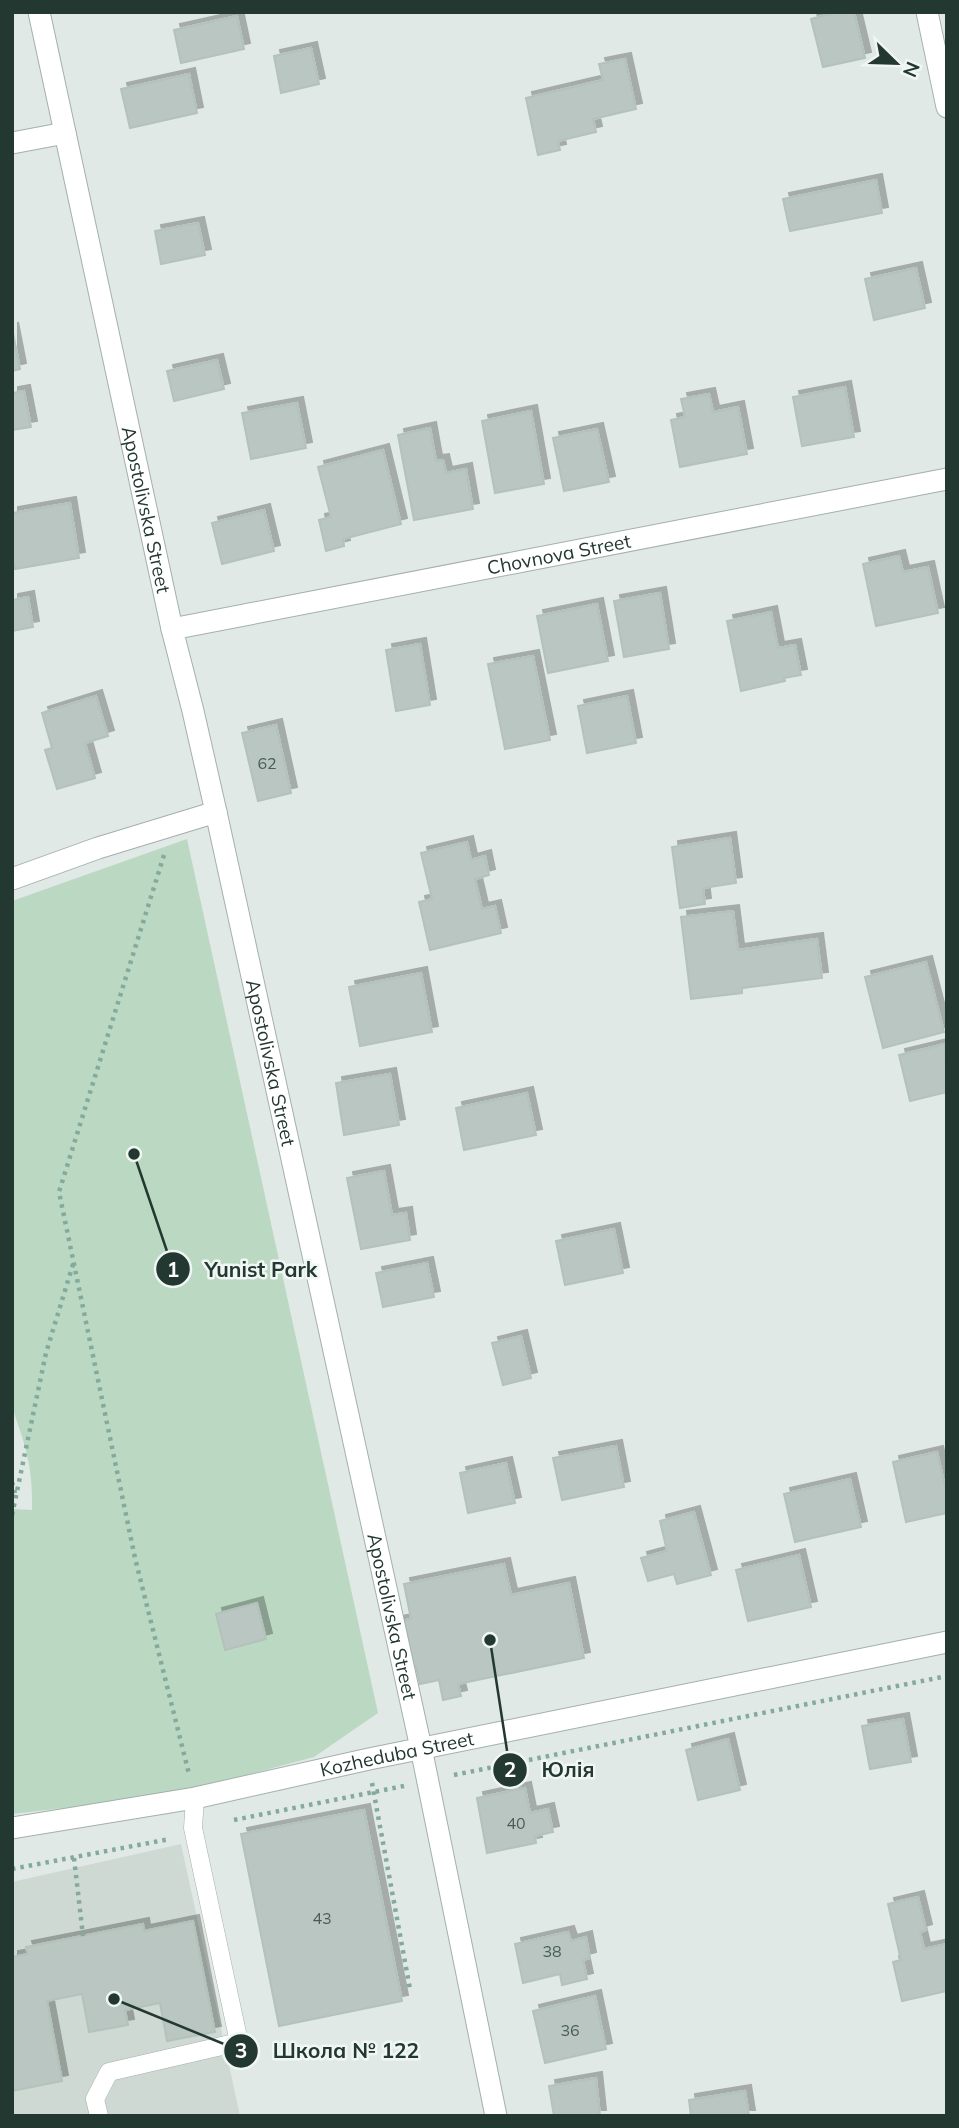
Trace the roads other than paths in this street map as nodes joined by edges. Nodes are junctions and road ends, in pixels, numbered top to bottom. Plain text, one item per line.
1 (39, 12) edge
2 (927, 12) edge
3 (947, 107) edge
4 (65, 133) junction
5 (12, 143) edge
6 (947, 479) edge
7 (172, 629) junction
8 (216, 812) junction
9 (12, 878) edge
10 (947, 1642) edge
11 (421, 1748) junction
12 (195, 1798) junction
13 (12, 1828) edge
14 (99, 2116) edge
15 (496, 2116) edge

1 - 4 street, Apostolivska Street
2 - 3 street
4 - 5 street
4 - 7 street, Apostolivska Street
6 - 7 street, Chovnova Street
7 - 8 street, Apostolivska Street
8 - 9 street
8 - 11 street, Apostolivska Street
10 - 11 street, Kozheduba Street
11 - 12 street, Kozheduba Street
11 - 15 street, Apostolivska Street
12 - 13 street, Kozheduba Street
12 - 14 lane

